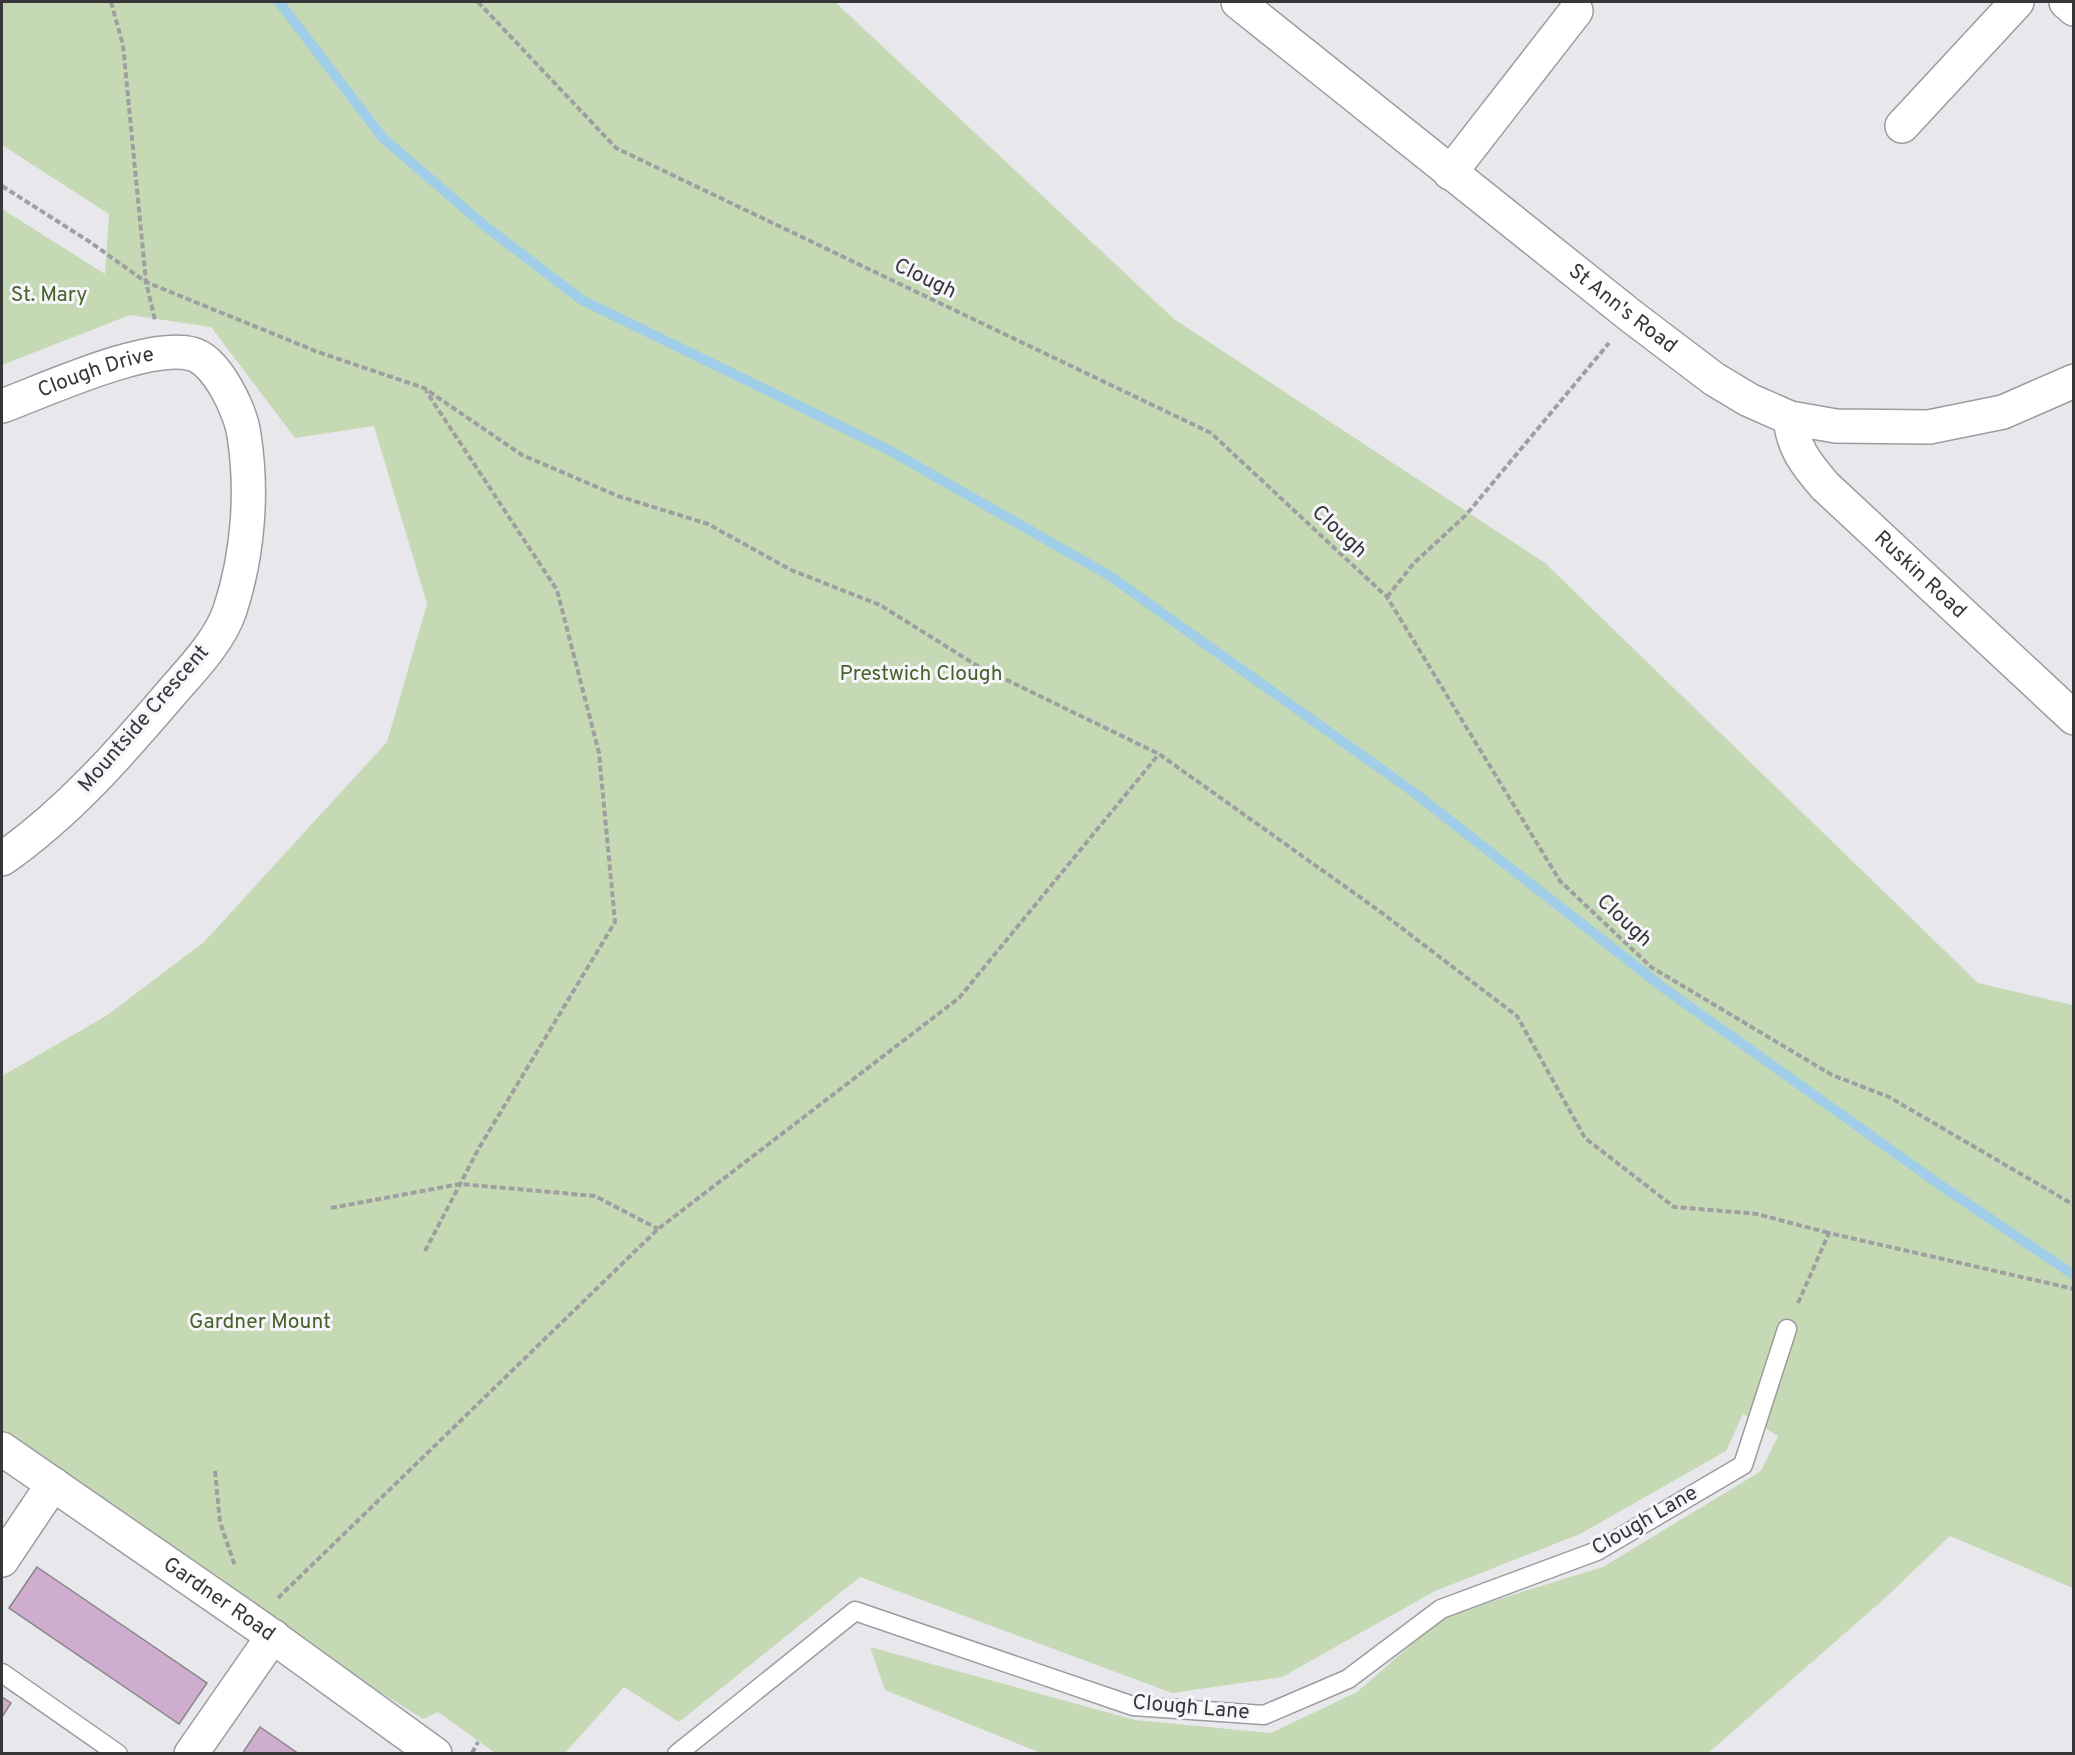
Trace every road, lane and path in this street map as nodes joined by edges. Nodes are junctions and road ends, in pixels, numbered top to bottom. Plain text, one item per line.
1 (111, 2) edge
2 (478, 2) edge
3 (2017, 2) edge
4 (1243, 3) edge
5 (1576, 11) dead end
6 (1902, 126) dead end
7 (1450, 172) junction
8 (2, 186) edge
9 (146, 282) junction
10 (1631, 316) junction
11 (179, 353) junction
12 (2073, 381) edge
13 (424, 388) junction
14 (2, 406) edge
15 (1790, 418) junction
16 (1387, 597) junction
17 (2073, 718) edge
18 (1159, 754) junction
19 (2, 859) edge
20 (460, 1184) junction
21 (2073, 1205) edge
22 (331, 1208) dead end
23 (658, 1229) junction
24 (1829, 1233) junction
25 (425, 1251) dead end
26 (2073, 1289) edge
27 (1787, 1329) joint
28 (2, 1449) edge
29 (215, 1471) dead end
30 (53, 1484) junction
31 (2, 1560) edge
32 (237, 1572) dead end
33 (266, 1631) junction
34 (2, 1673) edge
35 (478, 1742) dead end
36 (118, 1754) edge
37 (190, 1754) edge
38 (435, 1754) edge
39 (471, 1754) edge
40 (677, 1754) edge

1 - 9 path
2 - 16 path, Clough
3 - 6 street
4 - 7 street, St Ann's Road
5 - 7 street
7 - 10 street, St Ann's Road
8 - 9 path
9 - 11 path
9 - 13 path
10 - 15 street, St Ann's Road
10 - 16 path
11 - 14 street, Clough Drive
11 - 19 street, Mountside Crescent
12 - 15 street, St Ann's Road
13 - 18 path
13 - 20 path
15 - 17 street, Ruskin Road
16 - 21 path, Clough
18 - 23 path
18 - 24 path
20 - 22 path
20 - 23 path
20 - 25 path
23 - 33 path
24 - 26 path
24 - 27 path
27 - 40 lane, Clough Lane
28 - 30 street, Gardner Road
29 - 32 path
30 - 31 street
30 - 33 street, Gardner Road
33 - 37 street
33 - 38 street, Gardner Road
34 - 36 lane
35 - 39 path

